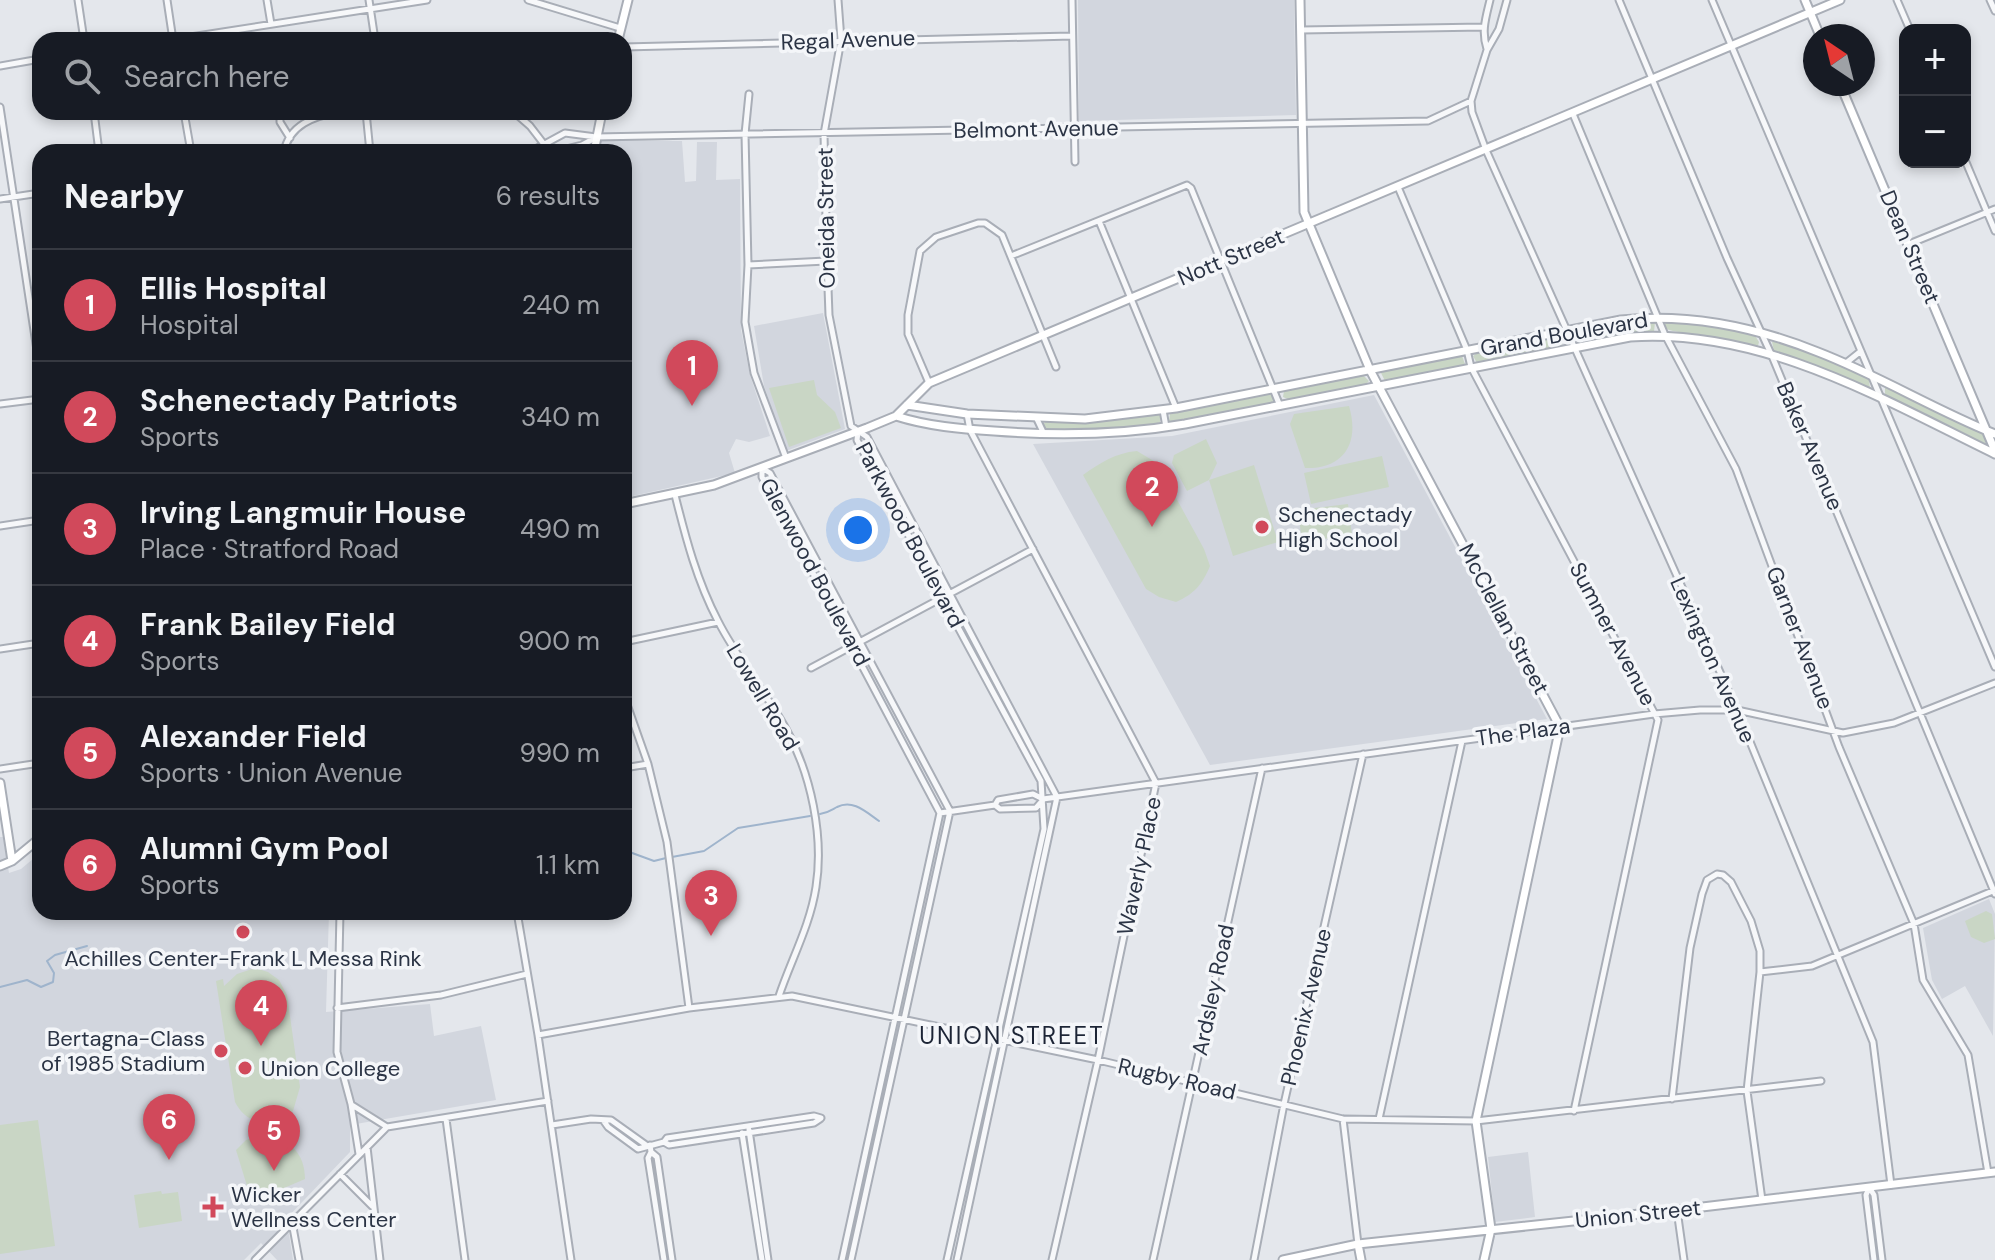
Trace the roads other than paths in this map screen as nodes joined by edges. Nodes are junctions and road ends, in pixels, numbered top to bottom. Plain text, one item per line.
1 (78, 0) edge
2 (167, 0) edge
3 (267, 0) edge
4 (369, 0) edge
5 (427, 0) edge
6 (528, 0) edge
7 (628, 0) edge
8 (838, 0) edge
9 (1072, 0) edge
10 (1300, 0) edge
11 (1490, 0) edge
12 (1507, 0) edge
13 (1619, 0) edge
14 (1712, 0) edge
15 (1805, 0) edge
16 (1840, 0) edge
17 (1897, 0) edge
18 (1990, 0) edge
19 (371, 9) junction
20 (1995, 11) edge
21 (1810, 12) junction
22 (271, 24) junction
23 (1815, 24) edge
24 (1907, 24) edge
25 (1483, 27) junction
26 (620, 28) junction
27 (1301, 30) junction
28 (83, 32) edge
29 (171, 32) edge
30 (222, 32) edge
31 (374, 32) edge
32 (619, 32) edge
33 (1072, 36) junction
34 (841, 40) junction
35 (632, 47) edge
36 (1733, 47) junction
37 (1487, 50) junction
38 (32, 60) edge
39 (0, 66) edge
40 (1654, 79) junction
41 (749, 94) dead end
42 (1845, 96) edge
43 (1471, 101) junction
44 (0, 107) edge
45 (1573, 114) junction
46 (95, 120) edge
47 (185, 120) edge
48 (280, 120) edge
49 (309, 120) edge
50 (367, 120) edge
51 (522, 120) edge
52 (600, 120) edge
53 (1302, 123) junction
54 (1073, 128) junction
55 (745, 134) junction
56 (824, 134) junction
57 (596, 137) junction
58 (290, 138) junction
59 (98, 144) edge
60 (190, 144) edge
61 (287, 144) edge
62 (369, 144) edge
63 (544, 144) joint
64 (584, 144) edge
65 (595, 144) edge
66 (1486, 150) junction
67 (1075, 162) dead end
68 (1968, 168) edge
69 (1398, 187) junction
70 (32, 194) edge
71 (13, 197) junction
72 (0, 199) edge
73 (1995, 209) edge
74 (1987, 213) junction
75 (1099, 221) junction
76 (1309, 224) junction
77 (1995, 231) edge
78 (1909, 244) junction
79 (1011, 256) junction
80 (827, 261) junction
81 (1221, 261) junction
82 (748, 265) junction
83 (1132, 299) junction
84 (1657, 317) junction
85 (32, 319) edge
86 (1567, 331) junction
87 (1763, 334) junction
88 (1665, 335) junction
89 (1043, 336) junction
90 (1574, 348) junction
91 (1467, 350) junction
92 (1861, 351) junction
93 (1772, 356) junction
94 (1844, 364) junction
95 (1056, 367) dead end
96 (1471, 367) junction
97 (1370, 370) junction
98 (1872, 377) junction
99 (929, 383) junction
100 (1378, 387) junction
101 (1274, 389) junction
102 (1880, 399) junction
103 (32, 400) edge
104 (0, 404) edge
105 (907, 405) junction
106 (1280, 406) junction
107 (925, 408) junction
108 (1176, 408) junction
109 (1163, 410) junction
110 (1979, 412) junction
111 (967, 414) junction
112 (896, 416) junction
113 (1036, 417) junction
114 (1968, 422) junction
115 (926, 423) junction
116 (1166, 427) junction
117 (970, 430) junction
118 (858, 431) junction
119 (1991, 433) edge
120 (1045, 435) junction
121 (1995, 452) edge
122 (786, 458) junction
123 (762, 468) junction
124 (675, 495) junction
125 (632, 503) edge
126 (32, 521) edge
127 (0, 526) edge
128 (1033, 549) junction
129 (950, 593) junction
130 (942, 597) junction
131 (718, 622) junction
132 (632, 640) edge
133 (860, 641) junction
134 (32, 644) edge
135 (853, 645) junction
136 (0, 649) edge
137 (1995, 667) edge
138 (811, 668) dead end
139 (1995, 683) edge
140 (1737, 710) junction
141 (1922, 713) junction
142 (1654, 714) junction
143 (632, 719) edge
144 (1560, 727) junction
145 (1836, 733) junction
146 (1462, 741) junction
147 (1363, 754) junction
148 (32, 764) edge
149 (648, 764) junction
150 (632, 767) edge
151 (1262, 768) junction
152 (0, 769) edge
153 (0, 783) edge
154 (1156, 783) junction
155 (1057, 797) junction
156 (1043, 799) junction
157 (995, 805) junction
158 (950, 811) junction
159 (940, 813) junction
160 (32, 845) edge
161 (12, 861) junction
162 (0, 866) edge
163 (1995, 892) edge
164 (340, 920) edge
165 (518, 920) edge
166 (1914, 924) junction
167 (1838, 956) junction
168 (1760, 972) junction
169 (527, 974) junction
170 (779, 996) junction
171 (337, 1008) junction
172 (689, 1008) junction
173 (894, 1017) junction
174 (904, 1019) junction
175 (538, 1035) junction
176 (997, 1039) junction
177 (1004, 1041) junction
178 (1098, 1060) junction
179 (1821, 1081) dead end
180 (1192, 1084) junction
181 (1747, 1091) junction
182 (1672, 1099) junction
183 (548, 1101) junction
184 (351, 1104) junction
185 (1284, 1104) junction
186 (1574, 1111) junction
187 (446, 1119) junction
188 (1343, 1119) junction
189 (1379, 1119) junction
190 (1476, 1121) junction
191 (552, 1125) junction
192 (387, 1127) junction
193 (749, 1130) junction
194 (741, 1132) junction
195 (367, 1146) junction
196 (649, 1147) junction
197 (360, 1154) junction
198 (1991, 1173) edge
199 (340, 1174) junction
200 (1891, 1185) junction
201 (1869, 1187) junction
202 (1762, 1200) junction
203 (372, 1207) junction
204 (1677, 1210) junction
205 (292, 1221) junction
206 (1491, 1229) junction
207 (1358, 1244) junction
208 (255, 1260) edge
209 (299, 1260) edge
210 (380, 1260) edge
211 (465, 1260) edge
212 (571, 1260) edge
213 (664, 1260) edge
214 (672, 1260) edge
215 (762, 1260) edge
216 (768, 1260) edge
217 (842, 1260) edge
218 (851, 1260) edge
219 (947, 1260) edge
220 (957, 1260) edge
221 (1052, 1260) edge
222 (1153, 1260) edge
223 (1254, 1260) edge
224 (1283, 1260) edge
225 (1361, 1260) edge
226 (1484, 1260) edge
227 (1684, 1260) edge
228 (1874, 1260) edge
229 (1882, 1260) edge

1 - 28 street
2 - 29 street
3 - 22 street
4 - 19 street
5 - 19 street
6 - 26 street
7 - 26 street
8 - 34 street, Oneida Street
9 - 33 street
10 - 27 street, McClellan Street
11 - 25 street
12 - 37 street
13 - 40 street, Baker Avenue
14 - 36 street
15 - 21 street
16 - 21 street, Nott Street
17 - 24 street
18 - 20 street
19 - 22 street
19 - 31 street
21 - 23 street
21 - 36 street, Nott Street
22 - 30 street
25 - 27 street
25 - 37 street
26 - 32 street
27 - 53 street, McClellan Street
33 - 34 street, Regal Avenue
33 - 54 street
34 - 35 street, Regal Avenue
34 - 56 street, Oneida Street
36 - 40 street, Nott Street
36 - 92 street
37 - 43 street
38 - 39 street
40 - 45 street, Nott Street
40 - 87 street, Baker Avenue
41 - 55 street
42 - 78 street, Dean Street
43 - 53 street, Belmont Avenue
43 - 66 street, Lexington Avenue
44 - 71 street
45 - 66 street, Nott Street
45 - 84 street, Garner Avenue
46 - 59 street
47 - 60 street
48 - 58 street
49 - 58 street
50 - 62 street
51 - 63 street
52 - 57 street
53 - 54 street, Belmont Avenue
53 - 76 street, McClellan Street
54 - 56 street, Belmont Avenue
54 - 67 street
55 - 56 street, Belmont Avenue
55 - 57 street, Belmont Avenue
55 - 82 street
56 - 80 street, Oneida Street
57 - 63 street, Belmont Avenue
57 - 64 street
57 - 65 street
58 - 61 street
66 - 69 street, Nott Street
66 - 86 street, Lexington Avenue
68 - 74 street
69 - 76 street, Nott Street
69 - 91 street, Sumner Avenue
70 - 71 street
71 - 72 street
71 - 85 street
73 - 74 street
74 - 77 street
74 - 78 street
75 - 79 street
75 - 81 street
75 - 83 street
76 - 81 street, Nott Street
76 - 97 street, McClellan Street
78 - 110 street, Dean Street
79 - 89 street
79 - 99 street
80 - 82 street
80 - 118 street, Oneida Street
81 - 83 street, Nott Street
81 - 101 street
82 - 122 street
83 - 89 street, Nott Street
83 - 108 street
84 - 86 street, Grand Boulevard
84 - 87 street, Grand Boulevard
84 - 88 street, Garner Avenue
86 - 90 street, Lexington Avenue
86 - 91 street, Grand Boulevard
87 - 93 street, Baker Avenue
87 - 94 street, Grand Boulevard
88 - 90 street, Grand Boulevard
88 - 93 street, Grand Boulevard
88 - 145 street, Garner Avenue
89 - 95 street
89 - 99 street, Nott Street
90 - 96 street, Grand Boulevard
90 - 140 street, Lexington Avenue
91 - 96 street, Sumner Avenue
91 - 97 street, Grand Boulevard
92 - 94 street
92 - 98 street
93 - 102 street, Grand Boulevard
93 - 141 street, Baker Avenue
94 - 98 street, Grand Boulevard
96 - 100 street, Grand Boulevard
96 - 142 street, Sumner Avenue
97 - 100 street, McClellan Street
97 - 101 street, Grand Boulevard
98 - 102 street
98 - 114 street, Grand Boulevard
99 - 105 street, Nott Street
100 - 106 street, Grand Boulevard
100 - 144 street, McClellan Street
101 - 106 street
101 - 108 street, Grand Boulevard
102 - 121 street, Grand Boulevard
102 - 137 street
103 - 104 street
105 - 107 street, Grand Boulevard
105 - 112 street, Nott Street
106 - 116 street, Grand Boulevard
107 - 111 street, Grand Boulevard
107 - 115 street
108 - 109 street, Grand Boulevard
109 - 113 street, Grand Boulevard
109 - 116 street
110 - 114 street
110 - 119 street, Dean Street
111 - 113 street, Grand Boulevard
111 - 117 street, Waverly Place
112 - 115 street, Grand Boulevard
112 - 118 street, Nott Street
113 - 120 street
114 - 119 street, Grand Boulevard
115 - 117 street, Grand Boulevard
116 - 120 street, Grand Boulevard
117 - 120 street, Grand Boulevard
117 - 128 street, Waverly Place
118 - 122 street, Nott Street
118 - 129 street, Parkwood Boulevard
118 - 130 street, Parkwood Boulevard
119 - 121 street, Dean Street
122 - 123 street, Nott Street
123 - 124 street, Nott Street
123 - 133 street, Glenwood Boulevard
123 - 135 street, Glenwood Boulevard
124 - 125 street, Nott Street
124 - 131 street, Lowell Road
126 - 127 street
128 - 129 street
128 - 154 street, Waverly Place
129 - 130 street
129 - 155 street, Parkwood Boulevard
130 - 133 street
130 - 156 street, Parkwood Boulevard
131 - 132 street
131 - 170 street, Lowell Road
133 - 135 street
133 - 158 street, Glenwood Boulevard
134 - 136 street
135 - 138 street
135 - 159 street, Glenwood Boulevard
139 - 141 street, The Plaza
140 - 142 street, The Plaza
140 - 145 street, The Plaza
140 - 167 street, Lexington Avenue
141 - 145 street, The Plaza
141 - 163 street, Baker Avenue
142 - 144 street, The Plaza
142 - 186 street, Sumner Avenue
143 - 149 street
144 - 146 street, The Plaza
144 - 190 street
145 - 166 street, Garner Avenue
146 - 147 street, The Plaza
146 - 189 street
147 - 151 street, The Plaza
147 - 185 street, Phoenix Avenue
148 - 152 street
149 - 150 street
149 - 172 street
151 - 154 street, The Plaza
151 - 180 street, Ardsley Road
153 - 161 street
154 - 155 street, The Plaza
154 - 178 street, Waverly Place
155 - 156 street, The Plaza
155 - 177 street
156 - 157 street, The Plaza
156 - 157 street, The Plaza
156 - 176 street, Parkwood Boulevard
157 - 158 street, The Plaza
158 - 159 street, The Plaza
158 - 174 street
159 - 173 street
160 - 161 street
161 - 162 street
163 - 166 street
164 - 171 street
165 - 169 street
166 - 167 street
166 - 198 street, Garner Avenue
167 - 168 street
167 - 200 street, Lexington Avenue
168 - 181 street
168 - 182 street
169 - 171 street
169 - 175 street
170 - 172 street, Rugby Road
170 - 173 street, Rugby Road
171 - 184 street
172 - 175 street, Rugby Road
173 - 174 street, Rugby Road
173 - 217 street
174 - 176 street, Rugby Road
174 - 218 street
175 - 183 street
176 - 177 street, Rugby Road
176 - 219 street, Parkwood Boulevard
177 - 178 street, Rugby Road
177 - 220 street
178 - 180 street, Rugby Road
178 - 221 street, Waverly Place
179 - 181 street, Rugby Road
180 - 185 street, Rugby Road
180 - 222 street, Ardsley Road
181 - 182 street, Rugby Road
181 - 202 street
182 - 186 street, Rugby Road
183 - 187 street
183 - 191 street
184 - 192 street
184 - 197 street
185 - 188 street, Rugby Road
185 - 223 street, Phoenix Avenue
186 - 190 street, Rugby Road
187 - 192 street
187 - 211 street
188 - 189 street, Rugby Road
188 - 207 street
189 - 190 street, Rugby Road
190 - 206 street
191 - 196 street
191 - 212 street
192 - 195 street
193 - 193 street
193 - 194 street
193 - 216 street
194 - 196 street
194 - 215 street
195 - 197 street
195 - 203 street
196 - 213 street
196 - 214 street
197 - 199 street
198 - 200 street, Union Street
199 - 203 street
199 - 205 street
200 - 201 street, Union Street
201 - 202 street, Union Street
201 - 228 street
201 - 229 street
202 - 204 street, Union Street
203 - 210 street
204 - 206 street, Union Street
204 - 227 street
205 - 208 street
205 - 209 street
206 - 207 street, Union Street
206 - 226 street
207 - 224 street, Union Street
207 - 225 street

